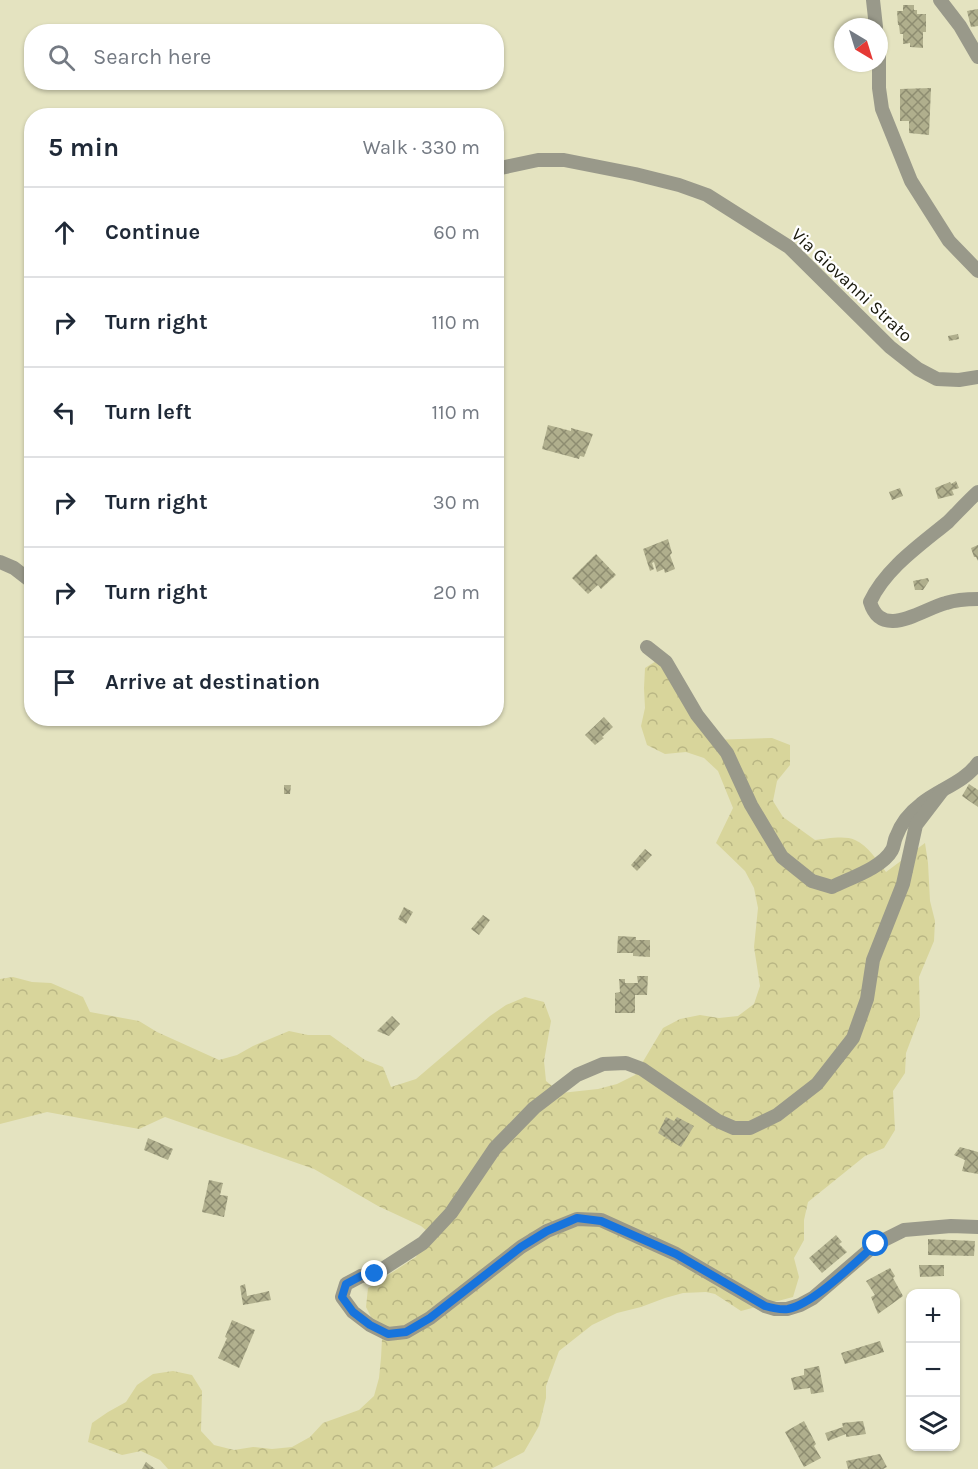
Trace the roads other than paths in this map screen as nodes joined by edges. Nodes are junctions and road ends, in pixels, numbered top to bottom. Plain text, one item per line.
1 (873, 0) edge
2 (940, 0) edge
3 (875, 18) edge
4 (978, 57) edge
5 (879, 72) edge
6 (504, 167) edge
7 (978, 271) edge
8 (978, 376) edge
9 (978, 492) edge
10 (0, 562) edge
11 (24, 576) edge
12 (978, 599) edge
13 (647, 647) dead end
14 (976, 770) edge
15 (942, 791) junction
16 (978, 1227) edge

1 - 3 street
2 - 4 street
5 - 7 street
6 - 8 street, Via Giovanni Strato
9 - 12 street
10 - 11 street
13 - 15 street
14 - 15 street
15 - 16 street

